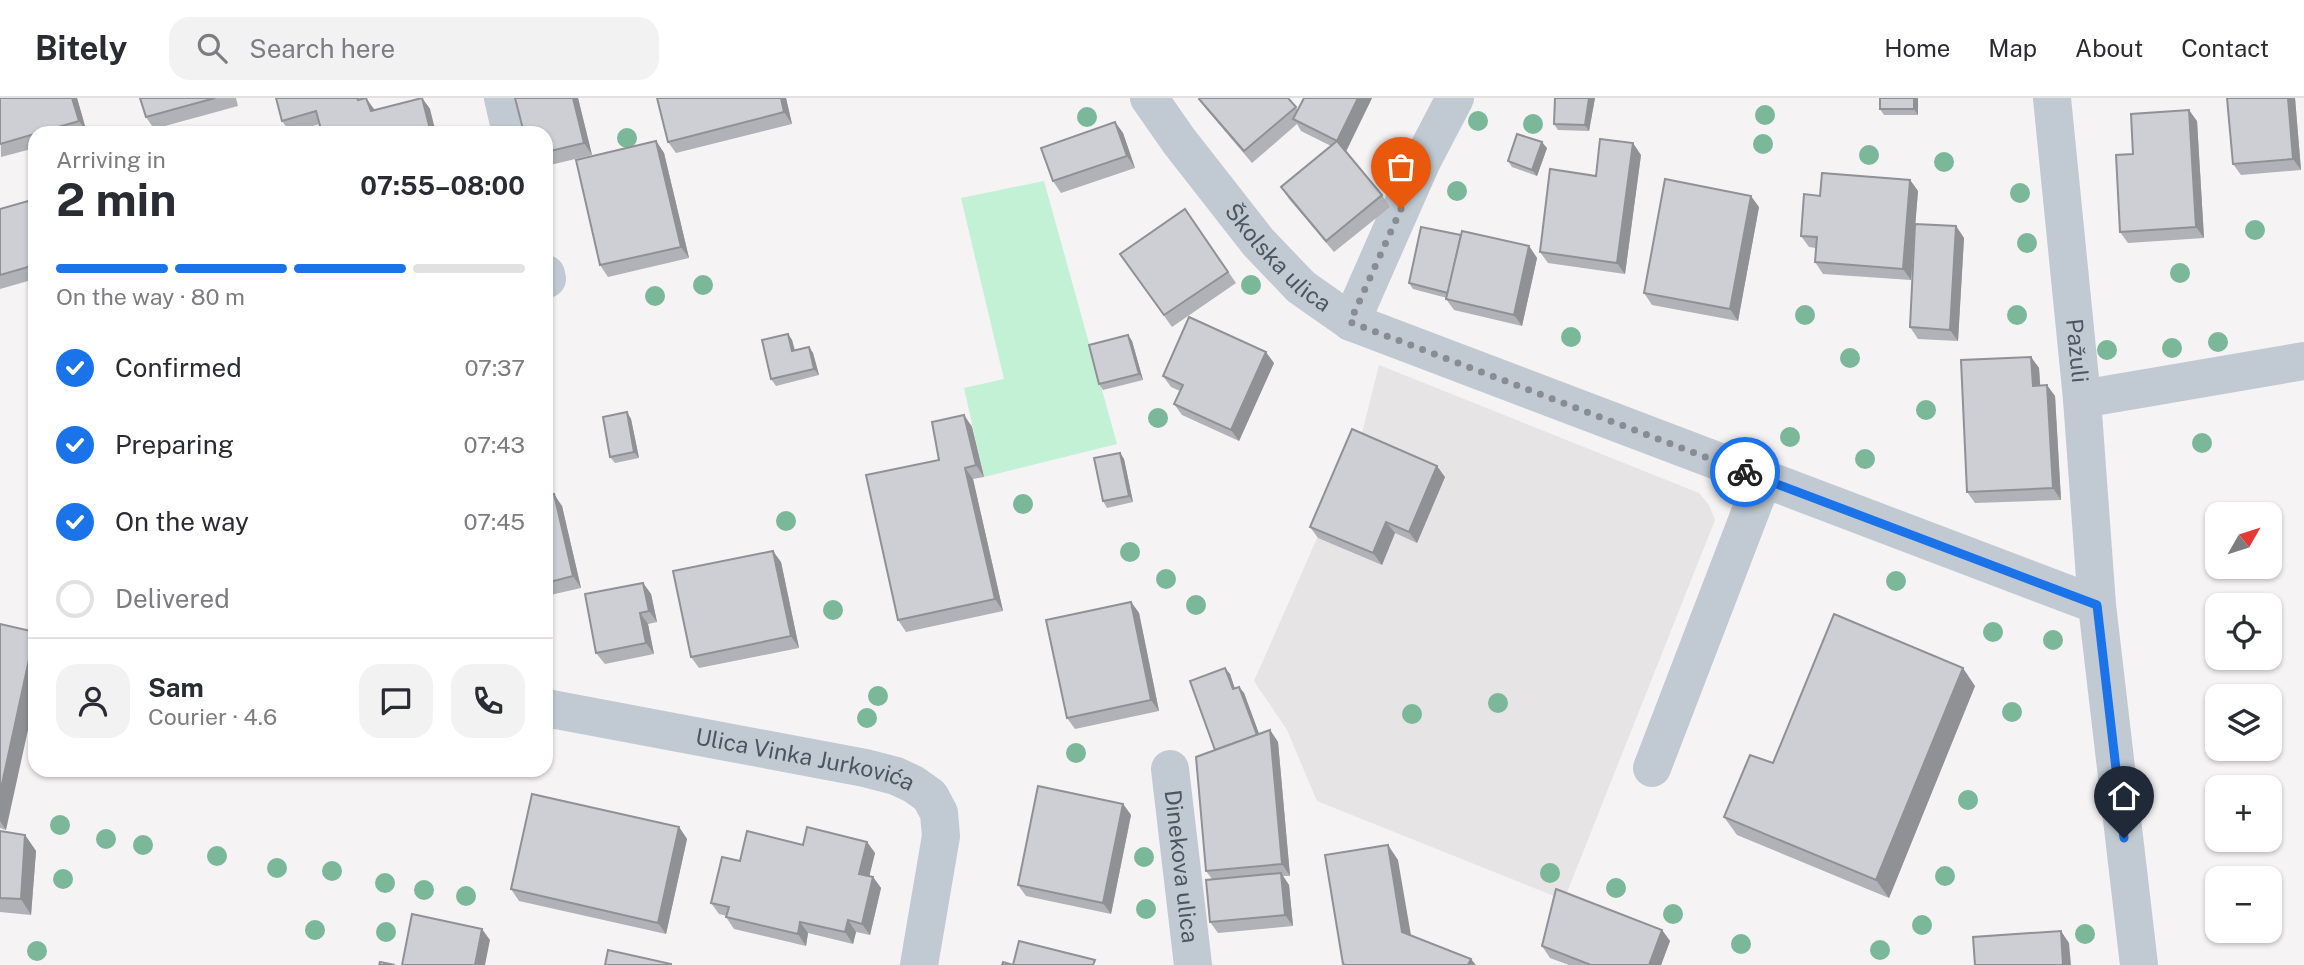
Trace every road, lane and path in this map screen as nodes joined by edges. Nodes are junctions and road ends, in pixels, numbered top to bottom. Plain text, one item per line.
1 (503, 98) edge
2 (1149, 98) edge
3 (1455, 98) edge
4 (2052, 98) edge
5 (509, 126) edge
6 (1350, 322) junction
7 (2304, 361) edge
8 (2082, 399) junction
9 (1763, 479) junction
10 (2097, 605) junction
11 (553, 709) edge
12 (1652, 768) dead end
13 (1170, 769) dead end
14 (919, 965) edge
15 (1193, 965) edge
16 (2139, 965) edge

1 - 5 street
2 - 6 street, Školska ulica
3 - 6 street
4 - 8 street, Pažuli
6 - 9 street, Školska ulica
7 - 8 street
8 - 10 street, Pažuli
9 - 10 street, Školska ulica
9 - 12 street
10 - 16 street
11 - 14 street, Ulica Vinka Jurkovića
13 - 15 street, Dinekova ulica

